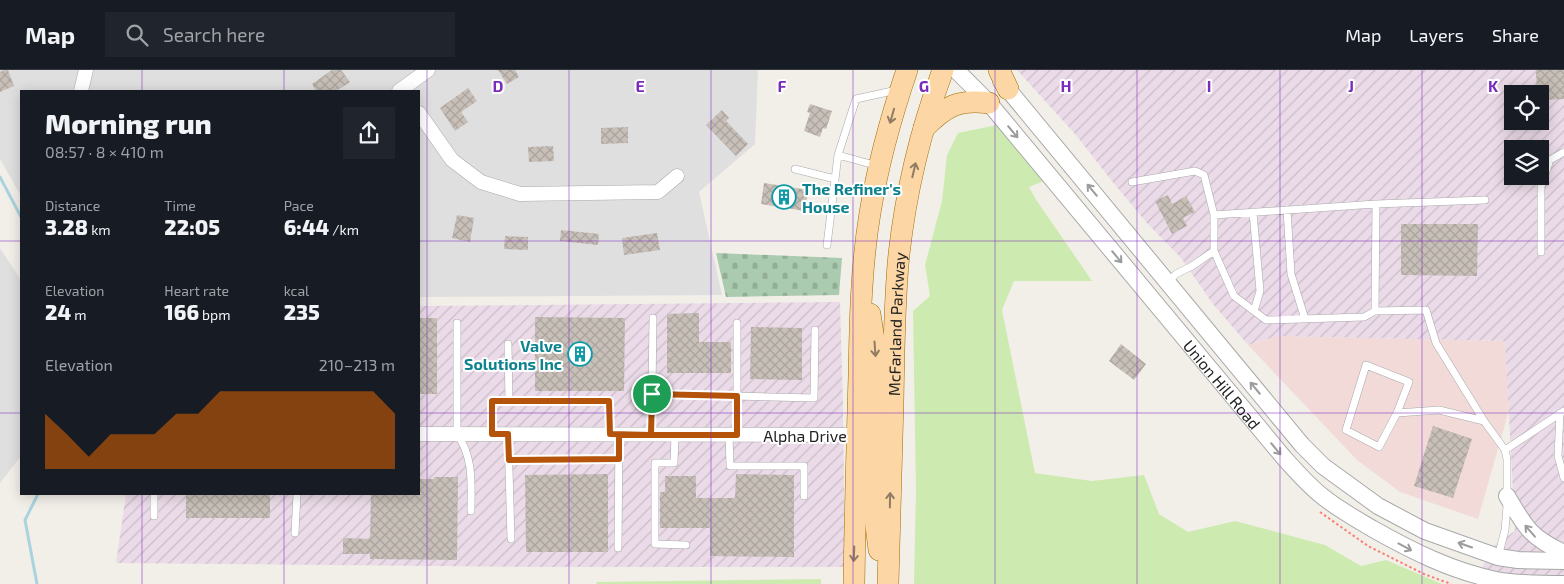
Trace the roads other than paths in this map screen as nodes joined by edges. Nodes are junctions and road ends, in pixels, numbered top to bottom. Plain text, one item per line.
1 (86, 70) edge
2 (428, 70) edge
3 (944, 70) edge
4 (956, 70) edge
5 (990, 70) edge
6 (1004, 79) edge
7 (904, 80) edge
8 (81, 90) edge
9 (402, 90) edge
10 (989, 103) junction
11 (420, 114) edge
12 (924, 128) junction
13 (1564, 152) edge
14 (838, 155) junction
15 (879, 166) junction
16 (795, 169) dead end
17 (677, 176) dead end
18 (835, 179) junction
19 (1132, 182) dead end
20 (1485, 200) dead end
21 (1376, 204) junction
22 (1287, 210) junction
23 (1254, 212) junction
24 (1214, 215) junction
25 (827, 245) dead end
26 (1214, 251) junction
27 (1541, 252) dead end
28 (1168, 282) junction
29 (1254, 311) junction
30 (1375, 311) junction
31 (653, 318) dead end
32 (1306, 319) junction
33 (457, 323) dead end
34 (737, 323) dead end
35 (815, 330) dead end
36 (508, 344) dead end
37 (652, 394) junction
38 (737, 396) junction
39 (509, 401) junction
40 (1562, 412) edge
41 (1397, 413) junction
42 (1484, 421) junction
43 (420, 434) edge
44 (457, 434) junction
45 (492, 434) junction
46 (508, 434) junction
47 (614, 435) junction
48 (651, 435) junction
49 (675, 435) junction
50 (733, 435) junction
51 (874, 435) junction
52 (1505, 450) junction
53 (619, 459) junction
54 (509, 460) junction
55 (1564, 478) edge
56 (154, 495) edge
57 (297, 495) edge
58 (804, 496) dead end
59 (1507, 496) junction
60 (471, 511) dead end
61 (154, 516) dead end
62 (295, 533) dead end
63 (511, 539) dead end
64 (686, 545) dead end
65 (618, 548) dead end
66 (1564, 553) edge
67 (1498, 557) junction
68 (1564, 561) edge
69 (1496, 582) edge
70 (854, 584) edge
71 (887, 584) edge
72 (1564, 584) edge

1 - 8 street
2 - 9 street
3 - 12 main road, McFarland Parkway
4 - 10 street, Union Hill Road
5 - 6 street, Union Hill Road
28 -> 6 street, Union Hill Road
7 - 14 lane
7 -> 15 main road, McFarland Parkway
10 - 12 main road
10 -> 69 street, Union Hill Road
11 - 17 street
51 -> 12 main road, McFarland Parkway
13 - 27 lane
14 - 15 lane
14 - 18 lane
15 -> 51 main road, McFarland Parkway
16 - 18 lane
18 - 25 lane
19 - 24 lane
20 - 21 lane
21 - 22 lane
21 - 30 lane
22 - 23 lane
22 - 32 lane
23 - 24 lane
23 - 29 lane
24 - 26 lane
26 - 28 lane
26 - 29 lane
67 -> 28 street, Union Hill Road
29 - 32 lane
30 - 32 lane
30 - 42 lane
31 - 37 lane
33 - 44 lane
34 - 38 lane
35 - 38 lane
36 - 39 lane
37 - 38 lane
37 - 48 lane
38 - 50 lane
39 - 45 lane
39 - 47 lane
40 - 52 lane
40 - 55 lane
41 - 41 lane
41 - 42 lane
42 - 52 lane
43 - 44 street, Alpha Drive
44 - 45 street, Alpha Drive
44 - 60 lane
45 - 46 street, Alpha Drive
46 - 47 street, Alpha Drive
46 - 54 lane
47 - 48 street, Alpha Drive
47 - 53 lane
48 - 49 street, Alpha Drive
49 - 50 street, Alpha Drive
49 - 64 lane
50 - 51 street, Alpha Drive
50 - 58 lane
51 -> 70 main road, McFarland Parkway
71 -> 51 main road
52 - 59 lane
53 - 54 lane
53 - 65 lane
54 - 63 lane
56 - 61 lane
57 - 62 lane
66 -> 59 street
59 - 67 lane
67 - 68 street, Union Hill Road
67 - 69 street
69 - 72 street, Union Hill Road

